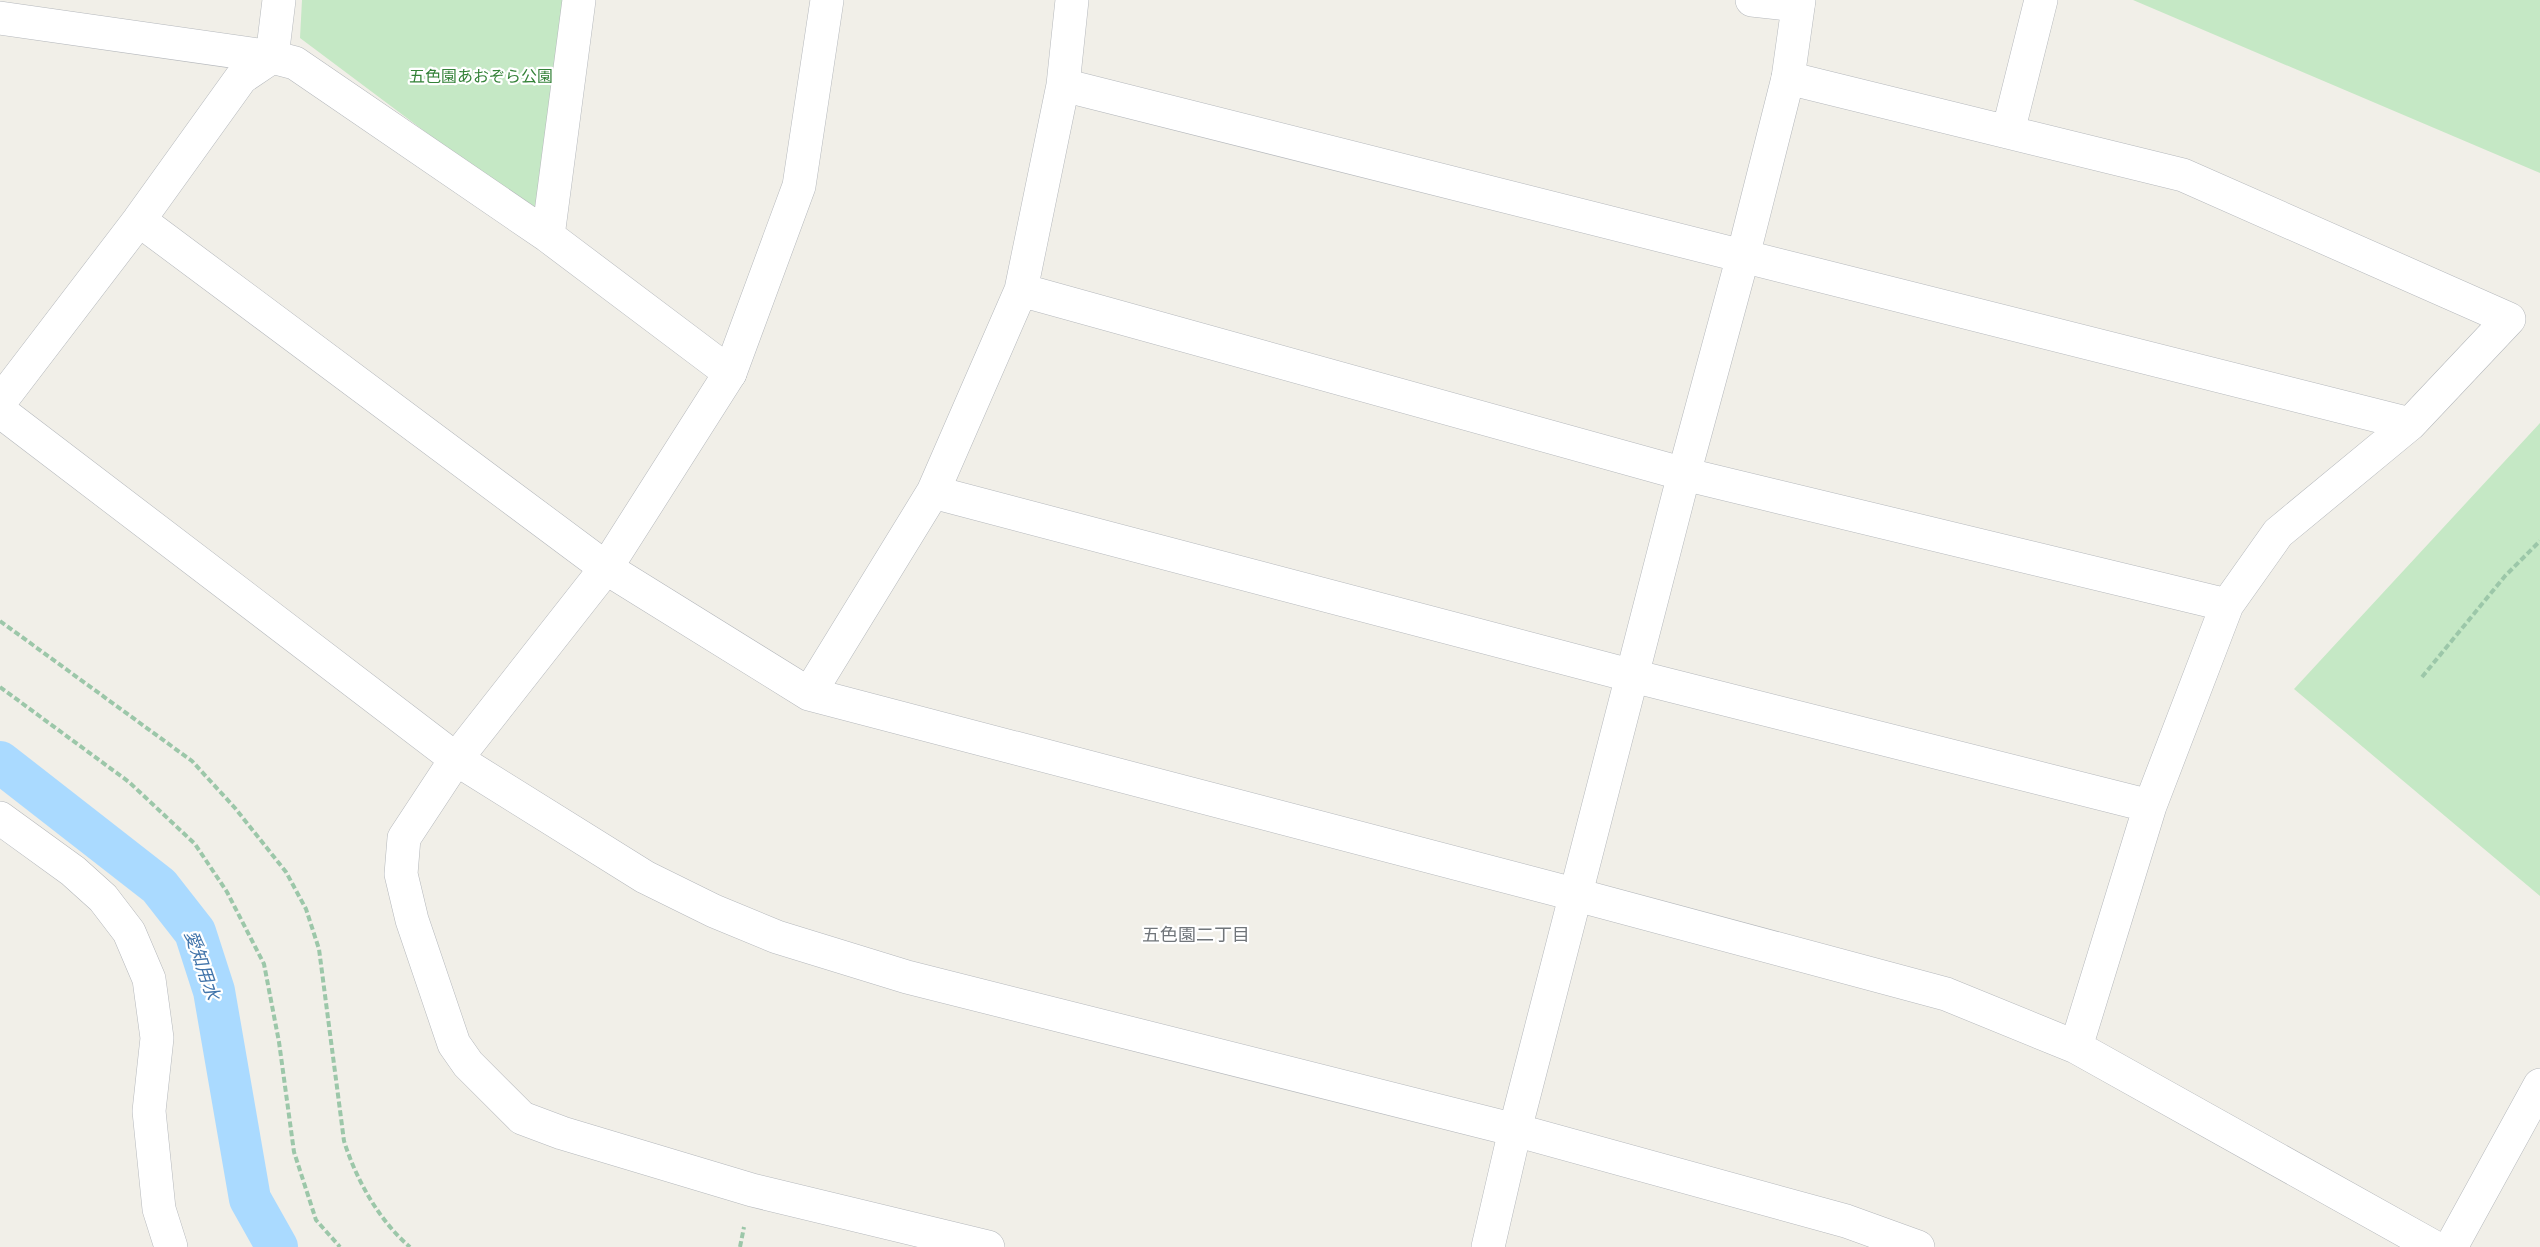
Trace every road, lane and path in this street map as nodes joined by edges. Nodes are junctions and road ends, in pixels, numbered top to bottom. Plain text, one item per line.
1 (279, 0) edge
2 (579, 0) edge
3 (827, 0) edge
4 (1072, 0) edge
5 (1752, 0) edge
6 (2041, 0) edge
7 (1799, 3) edge
8 (0, 18) edge
9 (272, 57) junction
10 (1788, 78) junction
11 (1063, 85) junction
12 (2008, 132) junction
13 (139, 220) junction
14 (548, 236) junction
15 (1743, 256) junction
16 (1021, 290) junction
17 (730, 373) junction
18 (0, 402) edge
19 (0, 411) edge
20 (2410, 424) junction
21 (1684, 474) junction
22 (933, 492) junction
23 (2540, 542) edge
24 (606, 568) junction
25 (2227, 605) junction
26 (0, 621) edge
27 (1633, 676) junction
28 (2422, 677) dead end
29 (0, 687) edge
30 (809, 694) junction
31 (456, 759) junction
32 (2151, 806) junction
33 (0, 818) edge
34 (1577, 895) junction
35 (2076, 1047) junction
36 (2540, 1085) edge
37 (1515, 1130) junction
38 (171, 1247) edge
39 (340, 1247) edge
40 (410, 1247) edge
41 (988, 1247) edge
42 (1488, 1247) edge
43 (1918, 1247) edge
44 (2434, 1247) edge
45 (2451, 1247) edge

1 - 9 street
2 - 14 street
3 - 17 street
4 - 11 street
5 - 7 street
6 - 12 street
7 - 10 street
8 - 9 street
9 - 13 street
9 - 14 street
10 - 12 street
10 - 15 street
11 - 15 street
11 - 16 street
12 - 20 street
13 - 18 street
13 - 24 street
14 - 17 street
15 - 20 street
15 - 21 street
16 - 21 street
16 - 22 street
17 - 24 street
19 - 31 street
20 - 25 street
21 - 25 street
21 - 27 street
22 - 27 street
22 - 30 street
23 - 28 path
24 - 30 street
24 - 31 street
25 - 32 street
26 - 40 path
27 - 32 street
27 - 34 street
29 - 39 path
30 - 34 street
31 - 37 street
31 - 41 street
32 - 35 street
33 - 38 street
34 - 35 street
34 - 37 street
35 - 44 street
36 - 45 street
37 - 42 street
37 - 43 street

